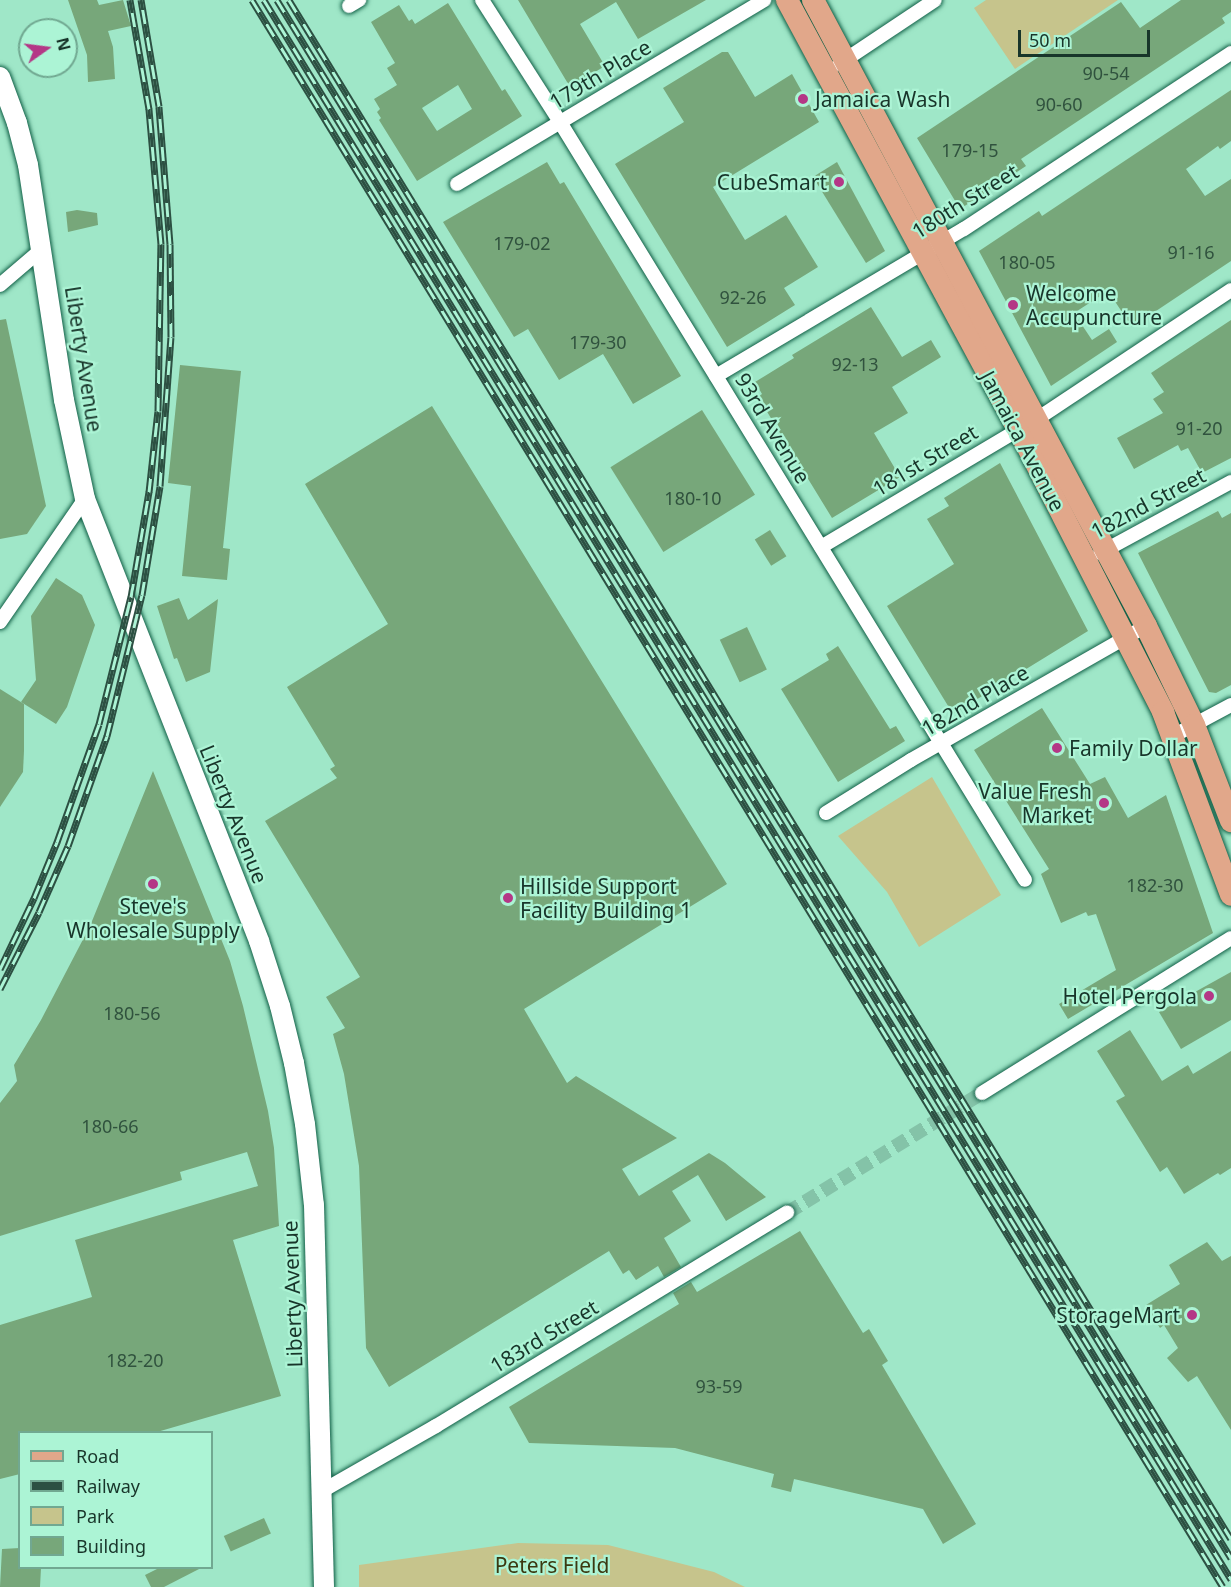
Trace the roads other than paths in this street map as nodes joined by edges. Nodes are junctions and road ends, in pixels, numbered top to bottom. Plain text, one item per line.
1 (482, 0) edge
2 (764, 0) edge
3 (787, 0) edge
4 (813, 0) edge
5 (935, 0) edge
6 (1231, 53) edge
7 (837, 66) junction
8 (0, 77) edge
9 (560, 122) junction
10 (457, 184) dead end
11 (943, 242) junction
12 (42, 249) junction
13 (923, 253) junction
14 (0, 285) edge
15 (1231, 290) edge
16 (716, 376) junction
17 (1028, 424) junction
18 (1231, 482) edge
19 (85, 499) junction
20 (821, 547) junction
21 (1107, 549) junction
22 (1085, 561) junction
23 (0, 621) edge
24 (1146, 626) junction
25 (1124, 638) junction
26 (1231, 705) edge
27 (1194, 725) junction
28 (1173, 736) junction
29 (942, 744) junction
30 (826, 813) dead end
31 (1231, 821) edge
32 (1025, 880) dead end
33 (1231, 895) edge
34 (1231, 938) edge
35 (982, 1093) tunnel mouth
36 (787, 1213) tunnel mouth
37 (322, 1491) junction
38 (324, 1587) edge

1 - 9 street, 93rd Avenue
2 - 9 street, 179th Place
3 - 7 main road, Jamaica Avenue
4 - 7 main road, Jamaica Avenue
5 - 7 street
6 - 11 street, 180th Street
7 - 11 main road, Jamaica Avenue
7 - 13 main road, Jamaica Avenue
8 - 12 main road, Liberty Avenue
9 - 10 street, 179th Place
9 - 16 street, 93rd Avenue
11 - 13 street, 180th Street
11 - 17 main road, Jamaica Avenue
12 - 14 street
12 - 19 main road, Liberty Avenue
13 - 16 street, 180th Street
13 - 17 main road, Jamaica Avenue
15 - 17 street, 181st Street
16 - 20 street, 93rd Avenue
17 - 20 street, 181st Street
17 - 21 main road, Jamaica Avenue
17 - 22 main road, Jamaica Avenue
18 - 21 street, 182nd Street
19 - 23 street
19 - 37 main road, Liberty Avenue
20 - 29 street, 93rd Avenue
21 - 22 street, 182nd Street
21 - 24 main road, Jamaica Avenue
22 - 25 main road, Jamaica Avenue
24 - 25 street, 182nd Place
24 - 27 main road, Jamaica Avenue
25 - 28 main road, Jamaica Avenue
25 - 29 street, 182nd Place
26 - 27 street
27 - 28 street
27 - 31 main road, Jamaica Avenue
28 - 33 main road, Jamaica Avenue
29 - 30 street, 182nd Place
29 - 32 street, 93rd Avenue
34 - 35 street
36 - 37 street, 183rd Street
37 - 38 main road, Liberty Avenue

